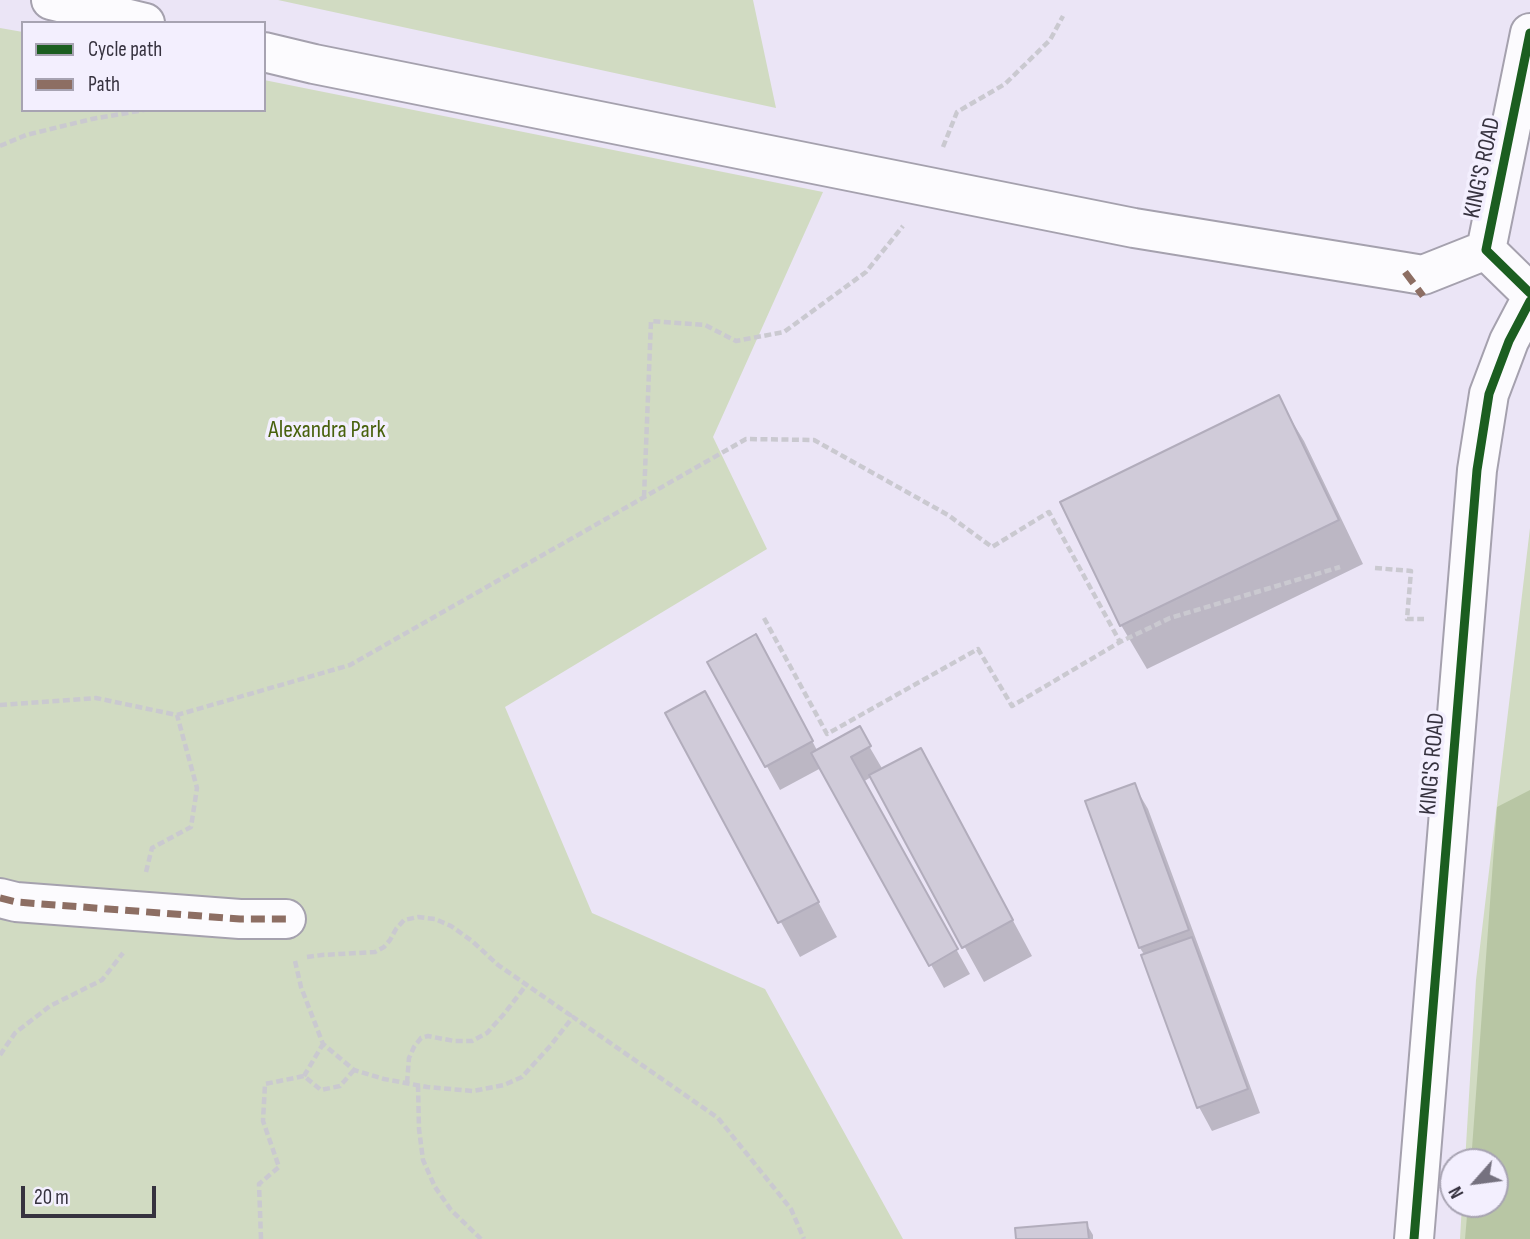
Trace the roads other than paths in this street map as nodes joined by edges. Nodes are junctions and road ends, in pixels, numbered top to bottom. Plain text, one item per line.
1 (51, 0) edge
2 (137, 21) edge
3 (1530, 33) edge
4 (266, 52) edge
5 (1486, 250) junction
6 (1530, 293) edge
7 (1530, 301) edge
8 (0, 898) edge
9 (286, 919) dead end
10 (1414, 1239) edge

1 - 2 street
3 - 5 street, KING'S ROAD
4 - 5 street
5 - 6 street, KING'S ROAD
7 - 10 street, KING'S ROAD
8 - 9 street

